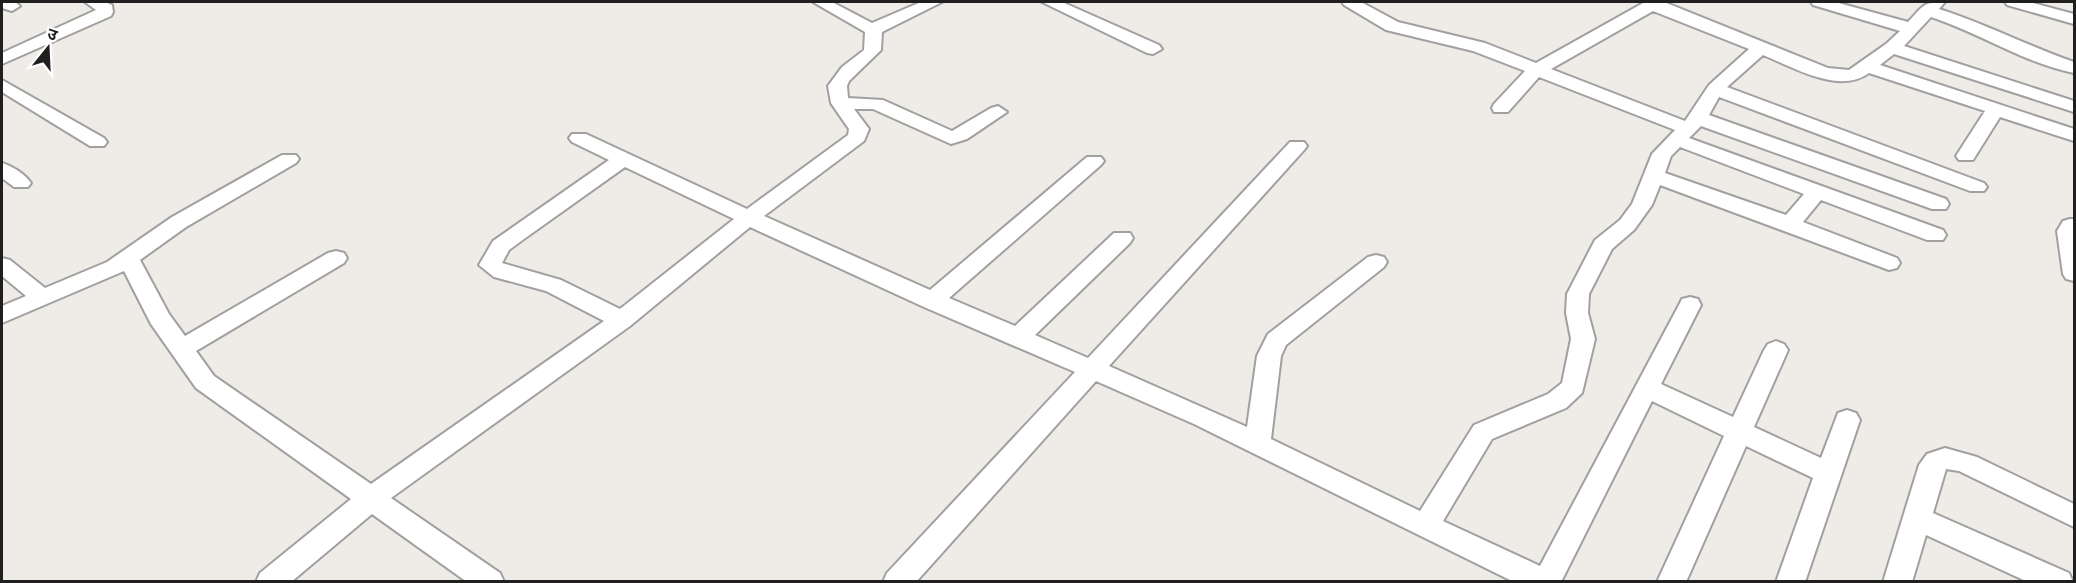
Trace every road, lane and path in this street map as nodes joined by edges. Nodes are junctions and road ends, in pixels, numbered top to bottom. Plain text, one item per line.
1 (93, 2) edge
2 (820, 2) edge
3 (934, 2) edge
4 (1050, 2) edge
5 (1350, 2) edge
6 (1819, 2) edge
7 (2013, 2) edge
8 (1653, 3) edge
9 (1931, 6) edge
10 (2074, 19) edge
11 (1909, 28) junction
12 (873, 30) junction
13 (1761, 47) junction
14 (1892, 48) junction
15 (1154, 49) dead end
16 (2, 59) edge
17 (1867, 66) junction
18 (2074, 68) edge
19 (1536, 70) junction
20 (2, 84) edge
21 (1716, 89) junction
22 (840, 103) junction
23 (2074, 107) edge
24 (1501, 108) dead end
25 (1996, 108) junction
26 (998, 112) dead end
27 (895, 113) junction
28 (859, 129) junction
29 (1688, 129) junction
30 (2074, 135) edge
31 (579, 138) dead end
32 (97, 142) dead end
33 (1297, 146) dead end
34 (1966, 156) dead end
35 (289, 159) dead end
36 (622, 160) junction
37 (1094, 161) dead end
38 (2, 170) edge
39 (1655, 176) junction
40 (21, 183) dead end
41 (1977, 187) dead end
42 (1816, 191) junction
43 (1940, 204) dead end
44 (749, 217) junction
45 (1790, 224) junction
46 (2074, 226) edge
47 (1935, 235) dead end
48 (1122, 238) dead end
49 (336, 258) dead end
50 (129, 259) junction
51 (1376, 262) dead end
52 (1889, 264) dead end
53 (2, 265) edge
54 (2074, 274) edge
55 (44, 298) junction
56 (932, 301) junction
57 (1690, 305) dead end
58 (2, 315) edge
59 (622, 320) junction
60 (1017, 338) junction
61 (181, 349) junction
62 (1776, 350) dead end
63 (1090, 369) junction
64 (1647, 388) junction
65 (1847, 420) dead end
66 (1739, 432) junction
67 (1258, 444) junction
68 (1828, 473) junction
69 (370, 499) junction
70 (2074, 516) edge
71 (1918, 519) junction
72 (1425, 525) junction
73 (270, 582) edge
74 (490, 582) edge
75 (897, 582) edge
76 (1546, 582) edge
77 (1671, 582) edge
78 (1790, 582) edge
79 (1897, 582) edge
80 (2059, 582) edge

1 - 16 street
2 - 12 street
3 - 12 street
4 - 15 street
5 - 19 street
6 - 11 street
7 - 10 street
8 - 13 street
8 - 19 street
9 - 11 street
9 - 18 street
11 - 14 street
12 - 22 street
13 - 17 street
13 - 21 street
14 - 17 street
14 - 23 street
17 - 25 street
19 - 24 street
19 - 29 street
20 - 32 street
21 - 29 street
21 - 41 street
22 - 27 street
22 - 28 street
25 - 30 street
25 - 34 street
26 - 27 street
27 - 28 street
28 - 44 street
29 - 39 street
29 - 42 street
29 - 43 street
31 - 36 street
33 - 63 street
35 - 50 street
36 - 44 street
36 - 59 street
37 - 56 street
38 - 40 street
39 - 45 street
39 - 72 street
42 - 45 street
42 - 47 street
44 - 56 street
44 - 59 street
45 - 52 street
46 - 54 street
48 - 60 street
49 - 61 street
50 - 55 street
50 - 61 street
51 - 67 street
53 - 55 street
55 - 58 street
56 - 60 street
57 - 64 street
59 - 69 street
60 - 63 street
61 - 69 street
62 - 66 street
63 - 67 street
63 - 75 street
64 - 66 street
64 - 76 street
65 - 68 street
66 - 68 street
66 - 77 street
67 - 72 street
68 - 78 street
69 - 73 street
69 - 74 street
70 - 71 street
71 - 79 street
71 - 80 street
72 - 76 street

